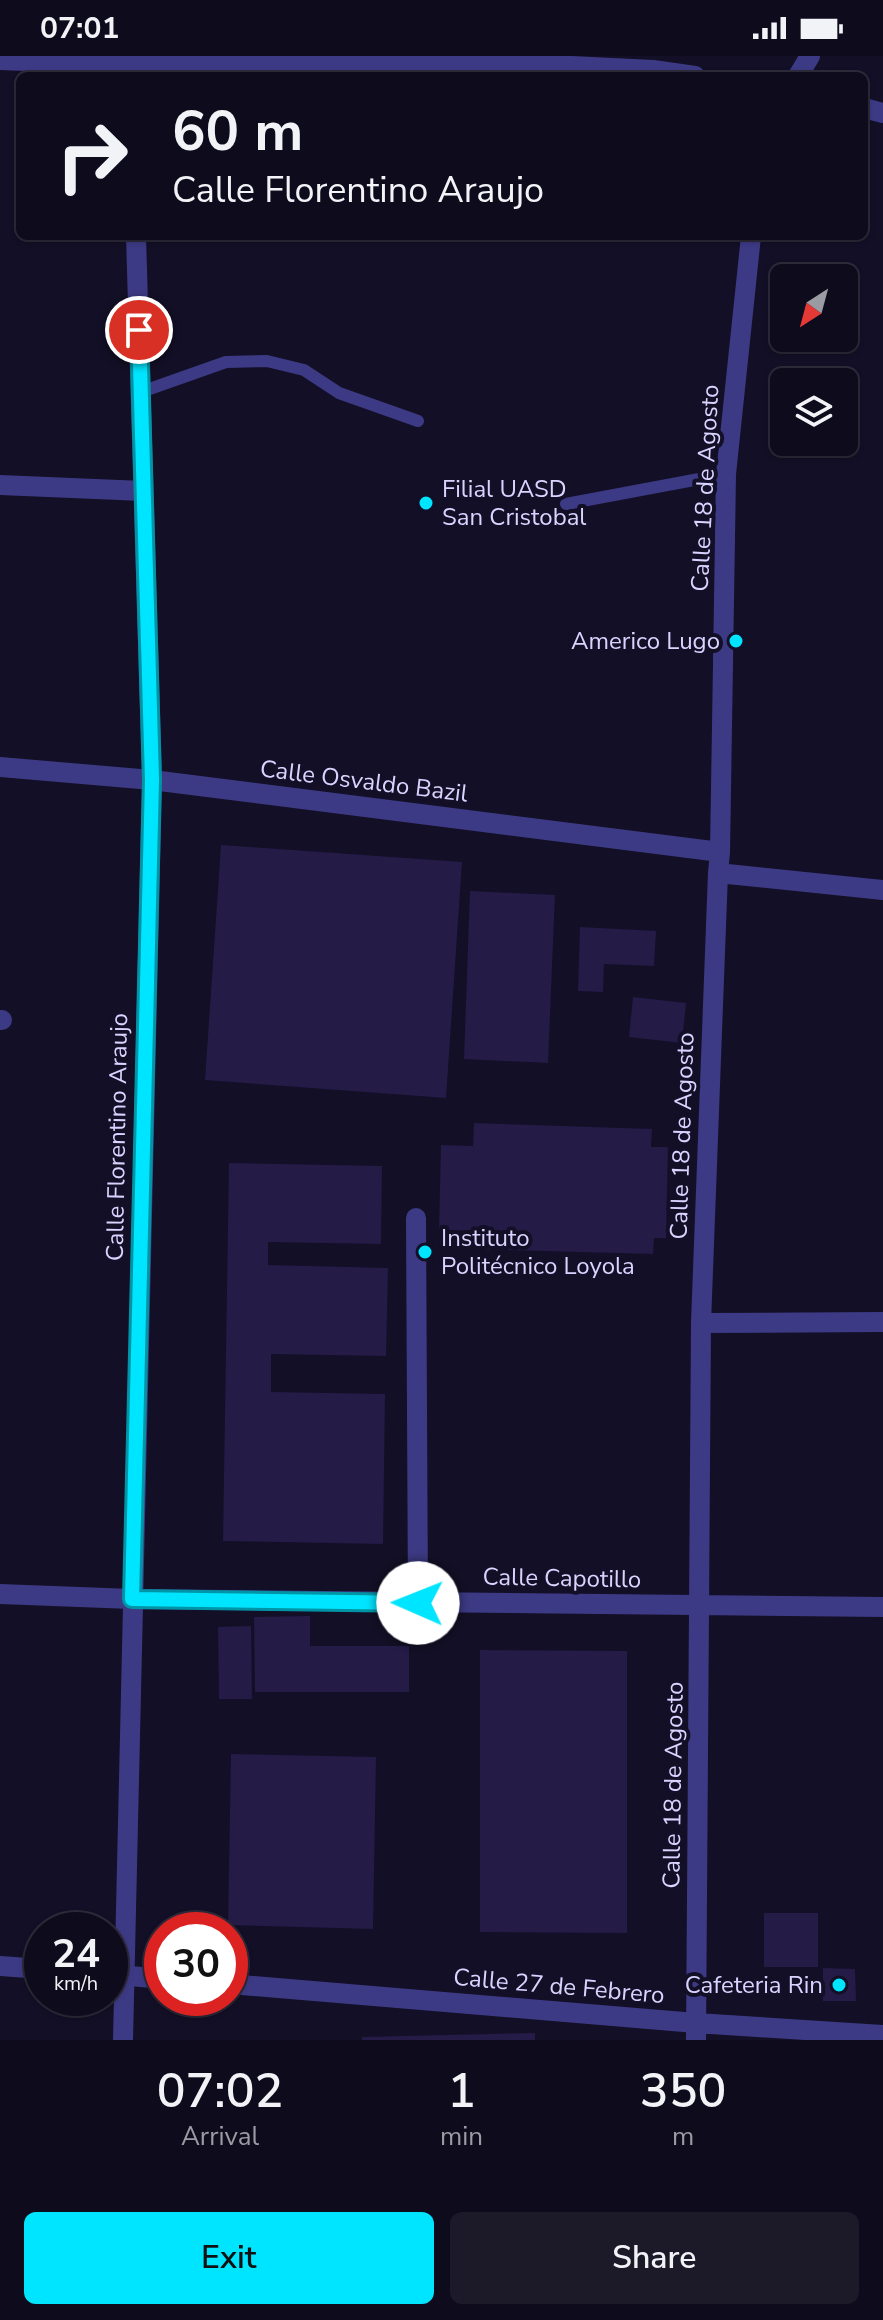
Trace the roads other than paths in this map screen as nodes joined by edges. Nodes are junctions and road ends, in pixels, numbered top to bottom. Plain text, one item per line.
1 (449, 58) edge
2 (0, 60) edge
3 (131, 66) edge
4 (667, 72) edge
5 (136, 240) edge
6 (751, 240) edge
7 (141, 392) junction
8 (418, 421) dead end
9 (726, 474) junction
10 (0, 485) edge
11 (143, 491) junction
12 (566, 504) dead end
13 (0, 767) edge
14 (152, 780) junction
15 (720, 852) junction
16 (718, 873) junction
17 (883, 890) edge
18 (416, 1218) dead end
19 (883, 1322) edge
20 (701, 1323) junction
21 (0, 1594) edge
22 (132, 1599) junction
23 (418, 1603) junction
24 (701, 1606) junction
25 (883, 1607) edge
26 (120, 1912) edge
27 (0, 1966) edge
28 (24, 1968) edge
29 (248, 1986) edge
30 (121, 2016) edge
31 (696, 2032) edge
32 (883, 2035) edge
33 (123, 2040) edge

1 - 3 street
1 - 4 street
2 - 3 street
5 - 7 street, Calle Florentino Araujo
6 - 9 street, Calle 18 de Agosto
7 - 8 lane
7 - 11 street, Calle Florentino Araujo
9 - 12 lane
9 - 15 street, Calle 18 de Agosto
10 - 11 street
11 - 14 street, Calle Florentino Araujo
13 - 14 street, Calle Osvaldo Bazil
14 - 15 street, Calle Osvaldo Bazil
14 - 22 street, Calle Florentino Araujo
15 - 16 street, Calle 18 de Agosto
16 - 17 street
16 - 20 street, Calle 18 de Agosto
18 - 23 street
19 - 20 street
20 - 24 street, Calle 18 de Agosto
21 - 22 street, Calle Capotillo
22 - 23 street, Calle Capotillo
22 - 26 street, Calle Florentino Araujo
23 - 24 street, Calle Capotillo
24 - 25 street, Calle Capotillo
24 - 31 street, Calle 18 de Agosto
27 - 28 street
29 - 31 street, Calle 27 de Febrero
30 - 33 street, Calle Florentino Araujo
31 - 32 street, Calle 27 de Febrero

